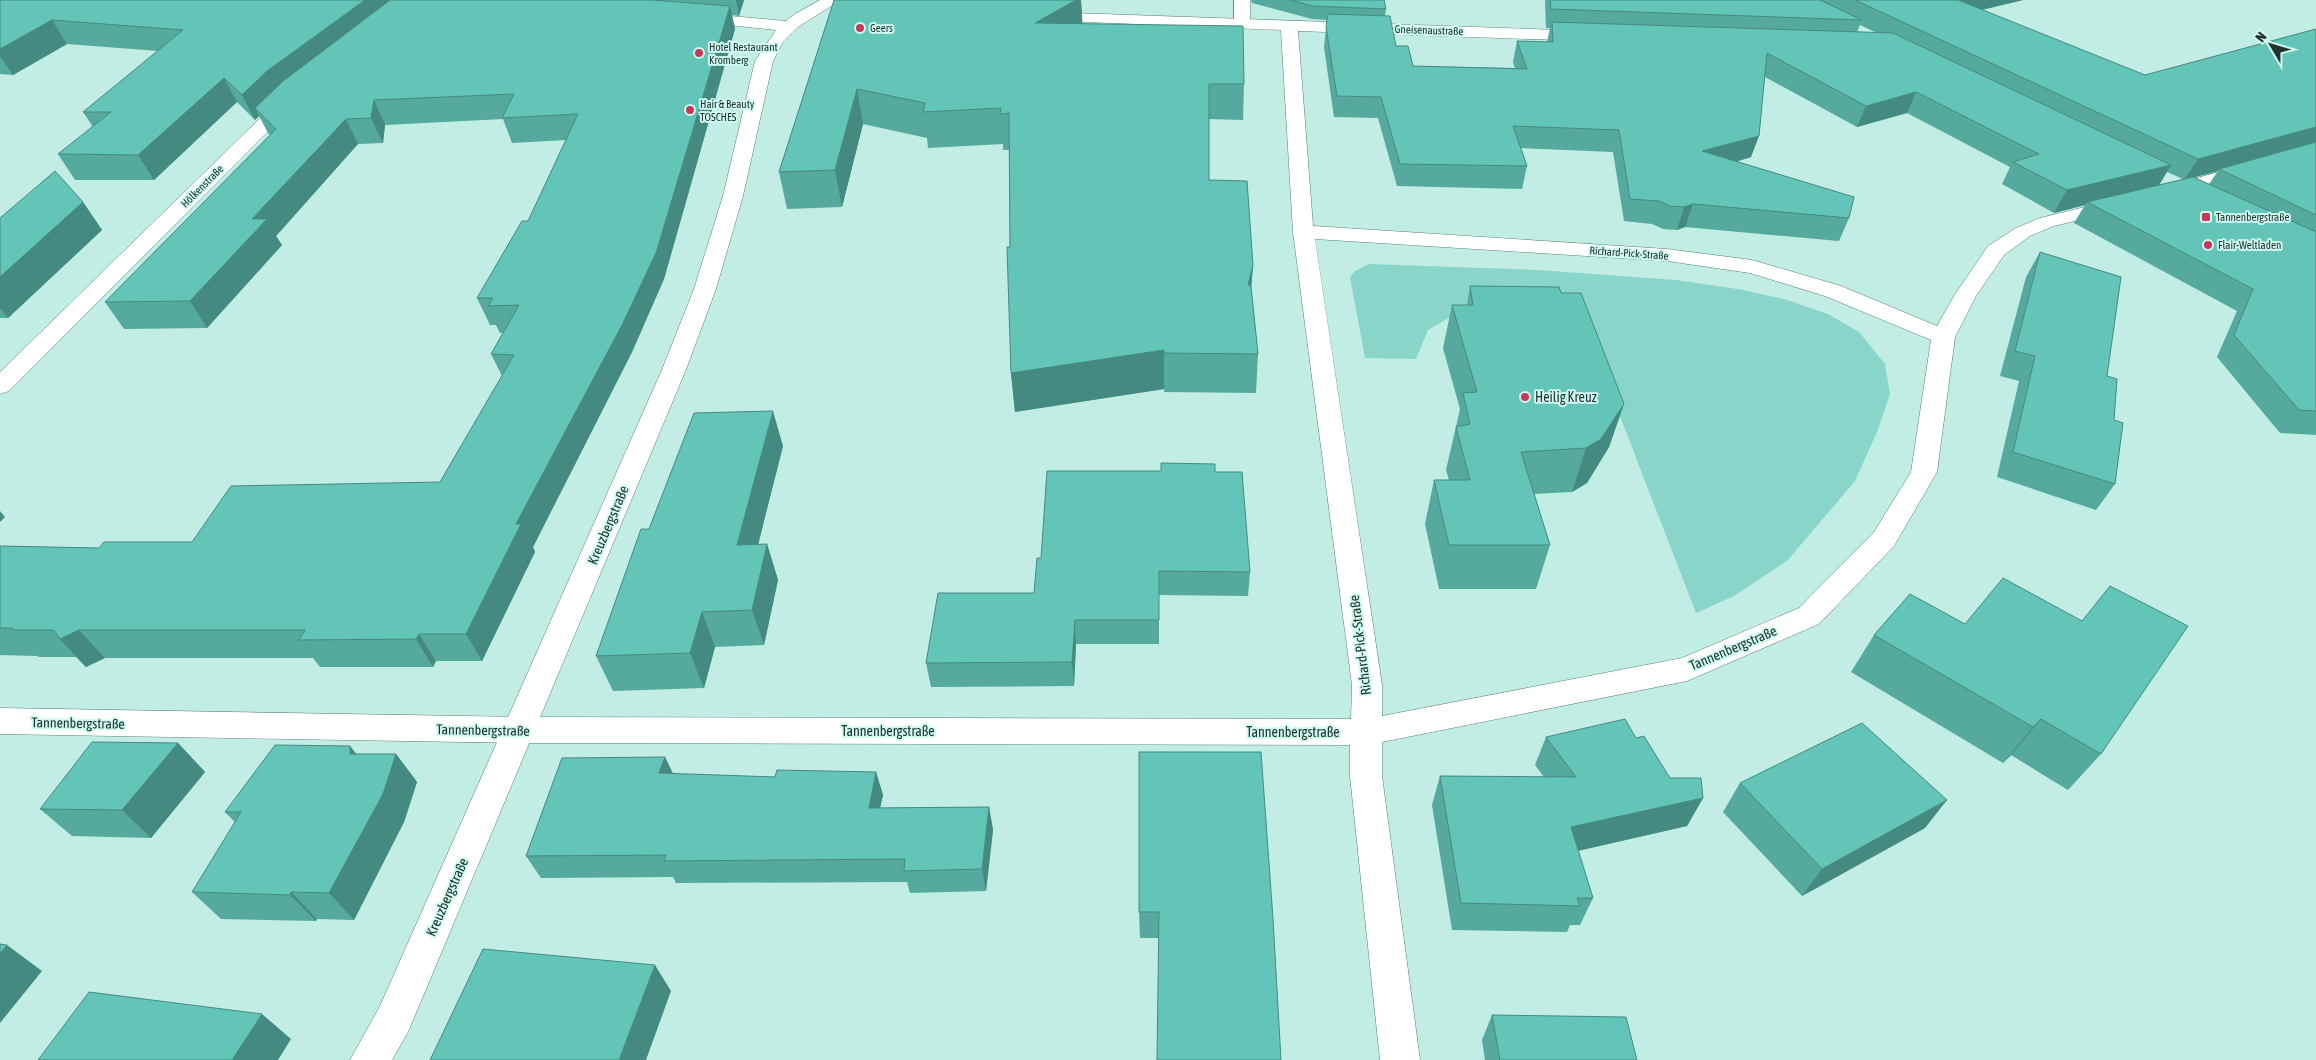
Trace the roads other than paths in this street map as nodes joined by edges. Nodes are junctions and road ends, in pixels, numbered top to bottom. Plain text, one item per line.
1 (833, 0) edge
2 (1242, 0) edge
3 (1033, 16) edge
4 (680, 17) edge
5 (1242, 23) junction
6 (1289, 25) junction
7 (786, 26) junction
8 (1599, 36) edge
9 (303, 89) edge
10 (2316, 151) edge
11 (2156, 176) edge
12 (2194, 195) junction
13 (1303, 232) junction
14 (1943, 337) junction
15 (0, 386) edge
16 (0, 721) edge
17 (520, 730) junction
18 (1367, 732) junction
19 (370, 1060) edge
20 (1400, 1060) edge

1 - 7 street, Kreuzbergstraße
2 - 5 street
3 - 5 street, Gneisenaustraße
4 - 7 street
5 - 6 street, Gneisenaustraße
6 - 8 street, Gneisenaustraße
6 - 13 street, Richard-Pick-Straße
7 - 17 street, Kreuzbergstraße
9 - 15 street, Hölkenstraße
10 - 12 street, Tannenbergstraße
11 - 12 street
12 - 14 street, Tannenbergstraße
13 - 14 street, Richard-Pick-Straße
13 - 18 street, Richard-Pick-Straße
14 - 18 street, Tannenbergstraße
16 - 17 street, Tannenbergstraße
17 - 18 street, Tannenbergstraße
17 - 19 street, Kreuzbergstraße
18 - 20 street, Richard-Pick-Straße

